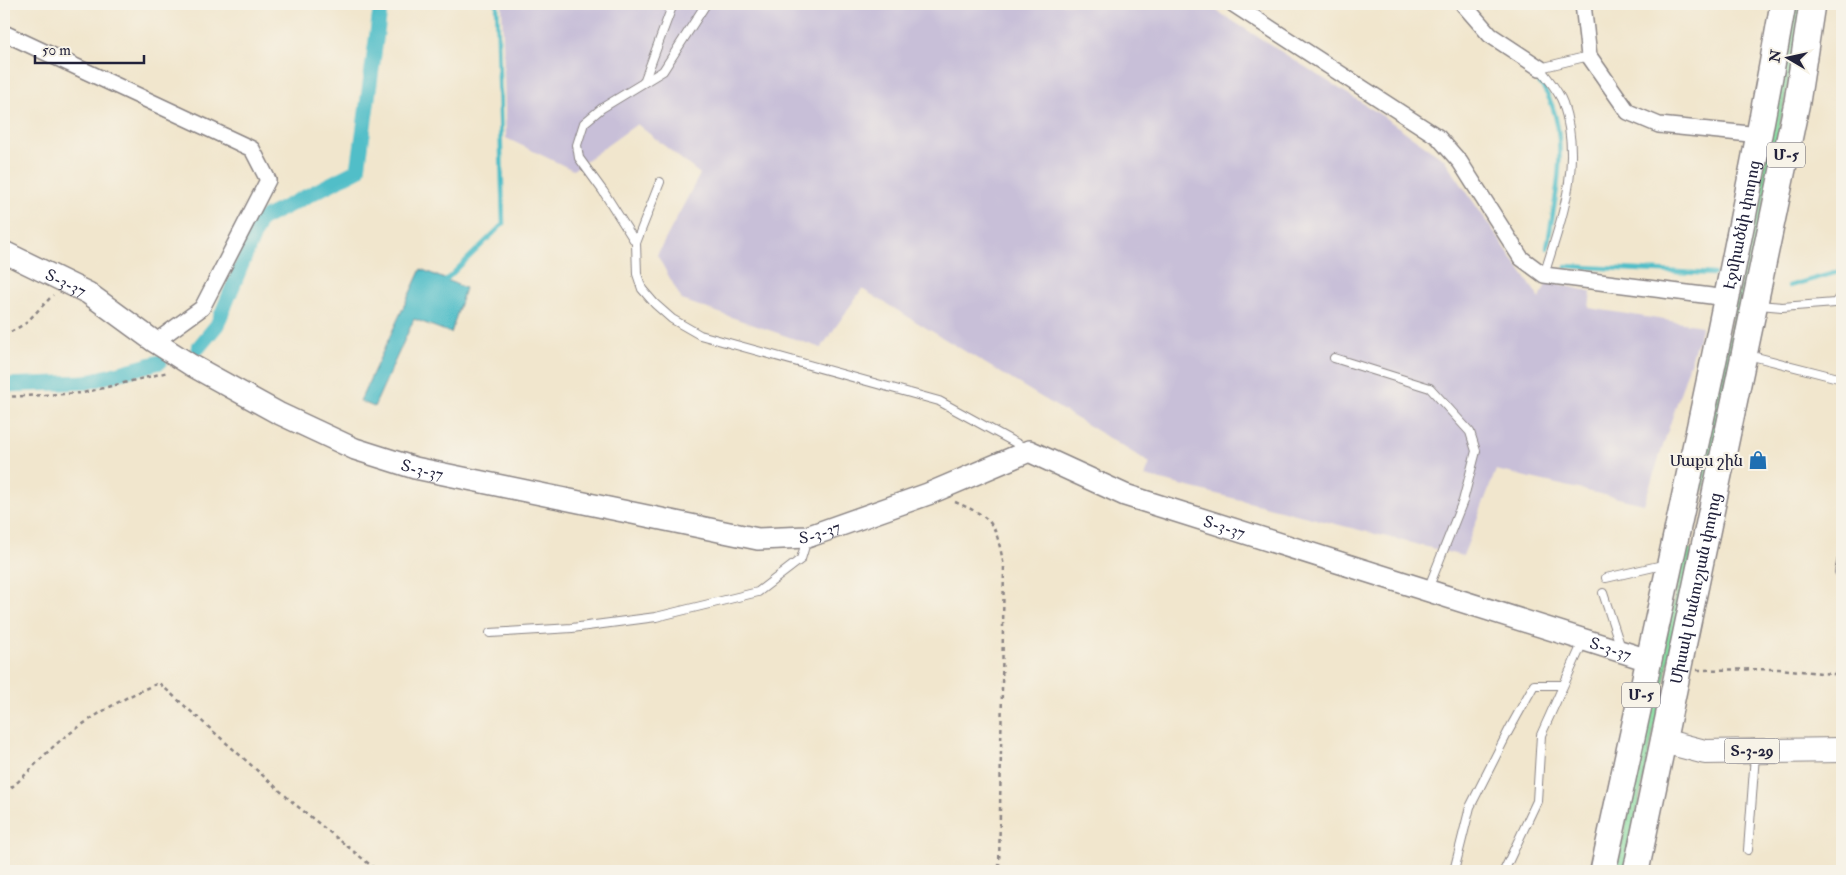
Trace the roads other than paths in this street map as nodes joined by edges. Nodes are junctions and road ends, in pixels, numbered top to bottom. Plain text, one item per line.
1 (673, 4) edge
2 (706, 4) edge
3 (1232, 4) edge
4 (1463, 4) edge
5 (1583, 4) edge
6 (1783, 4) edge
7 (1812, 4) edge
8 (4, 32) edge
9 (1589, 56) junction
10 (1540, 68) junction
11 (644, 82) junction
12 (1760, 135) junction
13 (660, 182) dead end
14 (636, 243) junction
15 (4, 252) edge
16 (1544, 275) junction
17 (1842, 294) edge
18 (1726, 298) junction
19 (1754, 304) junction
20 (155, 342) junction
21 (1744, 354) junction
22 (1334, 358) dead end
23 (1842, 379) edge
24 (1029, 450) junction
25 (1678, 518) junction
26 (1708, 526) junction
27 (807, 537) junction
28 (1842, 558) edge
29 (1668, 564) junction
30 (1839, 572) dead end
31 (1606, 578) dead end
32 (1428, 591) junction
33 (1603, 593) dead end
34 (490, 634) dead end
35 (1584, 640) junction
36 (1622, 652) junction
37 (1648, 660) junction
38 (1562, 685) junction
39 (1663, 741) junction
40 (1842, 750) edge
41 (1756, 751) junction
42 (1748, 850) dead end
43 (1454, 871) edge
44 (1504, 871) edge
45 (1603, 871) edge
46 (1636, 871) edge

1 - 11 lane
2 - 11 lane
3 - 16 street
4 - 10 street
5 - 9 street
6 - 12 highway, Էջմիածնի փողոց / Մ-5
7 - 19 highway, Էջմիածնի փողոց / Մ-5
8 - 20 street
9 - 10 lane
9 - 12 street
10 - 16 lane
11 - 14 lane
12 - 18 highway, Էջմիածնի փողոց / Մ-5
13 - 14 lane
14 - 24 lane
15 - 20 main road, Տ-3-37 / Տ-3-37
16 - 18 street
17 - 19 lane
18 - 25 highway, Միսակ Մանուշյան փողոց / Մ-5
19 - 21 highway, Միսակ Մանուշյան փողոց / Մ-5
20 - 27 main road, Տ-3-37 / Տ-3-37
21 - 23 lane
21 - 26 highway, Միսակ Մանուշյան փողոց / Մ-5
22 - 32 lane
24 - 27 main road, Տ-3-37 / Տ-3-37
24 - 32 main road, Տ-3-37 / Տ-3-37
25 - 26 highway
25 - 29 highway, Միսակ Մանուշյան փողոց / Մ-5
26 - 39 highway, Միսակ Մանուշյան փողոց / Մ-5
27 - 34 lane
28 - 30 lane
29 - 31 lane
29 - 37 highway, Միսակ Մանուշյան փողոց / Մ-5
32 - 35 main road, Տ-3-37 / Տ-3-37
33 - 36 lane
35 - 36 main road, Տ-3-37 / Տ-3-37
35 - 38 lane
36 - 37 main road, Տ-3-37 / Տ-3-37
37 - 45 highway, Միսակ Մանուշյան փողոց / Մ-5
38 - 43 lane
38 - 44 lane
39 - 41 main road, Տ-3-29
39 - 46 highway, Միսակ Մանուշյան փողոց / Մ-5
40 - 41 main road, Տ-3-29
41 - 42 lane

